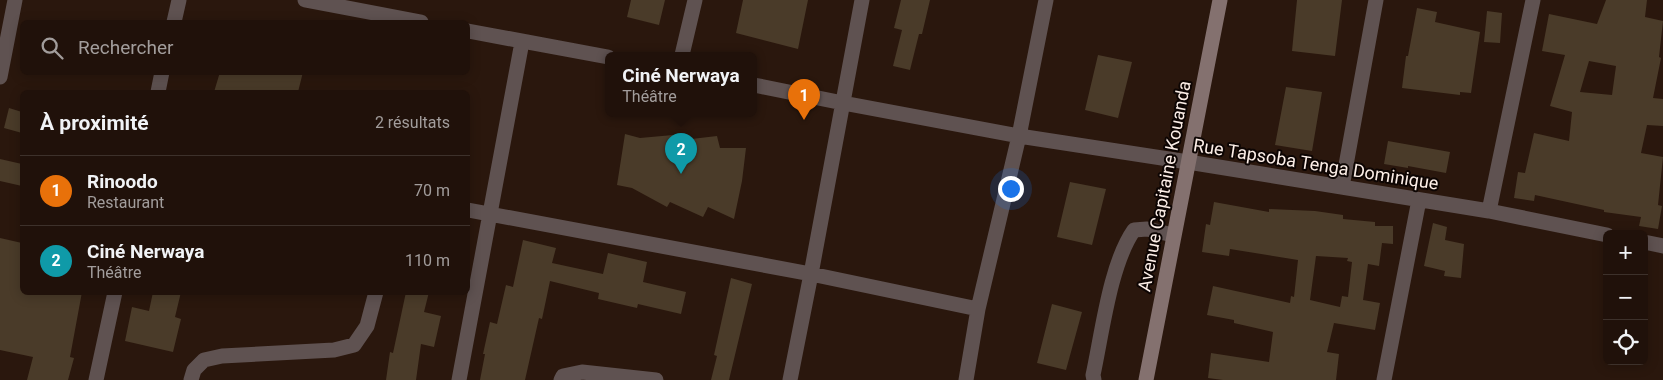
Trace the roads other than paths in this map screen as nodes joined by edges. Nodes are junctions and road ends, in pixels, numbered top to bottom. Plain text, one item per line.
1 (15, 0) edge
2 (179, 0) edge
3 (305, 0) edge
4 (695, 0) edge
5 (862, 0) edge
6 (1046, 0) edge
7 (1220, 0) edge
8 (1376, 0) edge
9 (1534, 0) edge
10 (366, 6) edge
11 (174, 20) edge
12 (414, 20) edge
13 (470, 31) edge
14 (522, 42) junction
15 (683, 52) edge
16 (605, 56) edge
17 (161, 75) edge
18 (0, 77) edge
19 (757, 86) edge
20 (158, 90) edge
21 (843, 103) junction
22 (1019, 136) junction
23 (1188, 162) junction
24 (1342, 187) junction
25 (1418, 200) junction
26 (470, 210) edge
27 (1489, 211) junction
28 (490, 214) junction
29 (1603, 234) edge
30 (1174, 235) junction
31 (1648, 243) edge
32 (1663, 246) edge
33 (811, 274) junction
34 (114, 295) edge
35 (375, 295) edge
36 (978, 310) junction
37 (96, 380) edge
38 (191, 380) edge
39 (459, 380) edge
40 (561, 380) edge
41 (656, 380) edge
42 (790, 380) edge
43 (966, 380) edge
44 (1094, 380) edge
45 (1146, 380) edge
46 (1384, 380) edge

1 - 18 street
2 - 11 street
3 - 10 street
4 - 15 street
5 - 21 street
6 - 22 street
7 - 23 street, Avenue Capitaine Kouanda
8 - 24 street
9 - 27 street
10 - 12 street
13 - 14 street
14 - 16 street
14 - 28 street
17 - 20 street
19 - 21 street, Rue Tapsoba Tenga Dominique
21 - 22 street, Rue Tapsoba Tenga Dominique
21 - 33 street
22 - 23 street, Rue Tapsoba Tenga Dominique
22 - 36 street
23 - 24 street, Rue Tapsoba Tenga Dominique
23 - 30 street, Avenue Capitaine Kouanda
24 - 25 street, Rue Tapsoba Tenga Dominique
25 - 27 street, Rue Tapsoba Tenga Dominique
25 - 46 street
26 - 28 street
27 - 29 street, Rue Tapsoba Tenga Dominique
28 - 33 street
28 - 39 street
30 - 44 street
30 - 45 street, Avenue Capitaine Kouanda
31 - 32 street
33 - 36 street
33 - 42 street
34 - 37 street
35 - 38 street
36 - 43 street
40 - 41 street

